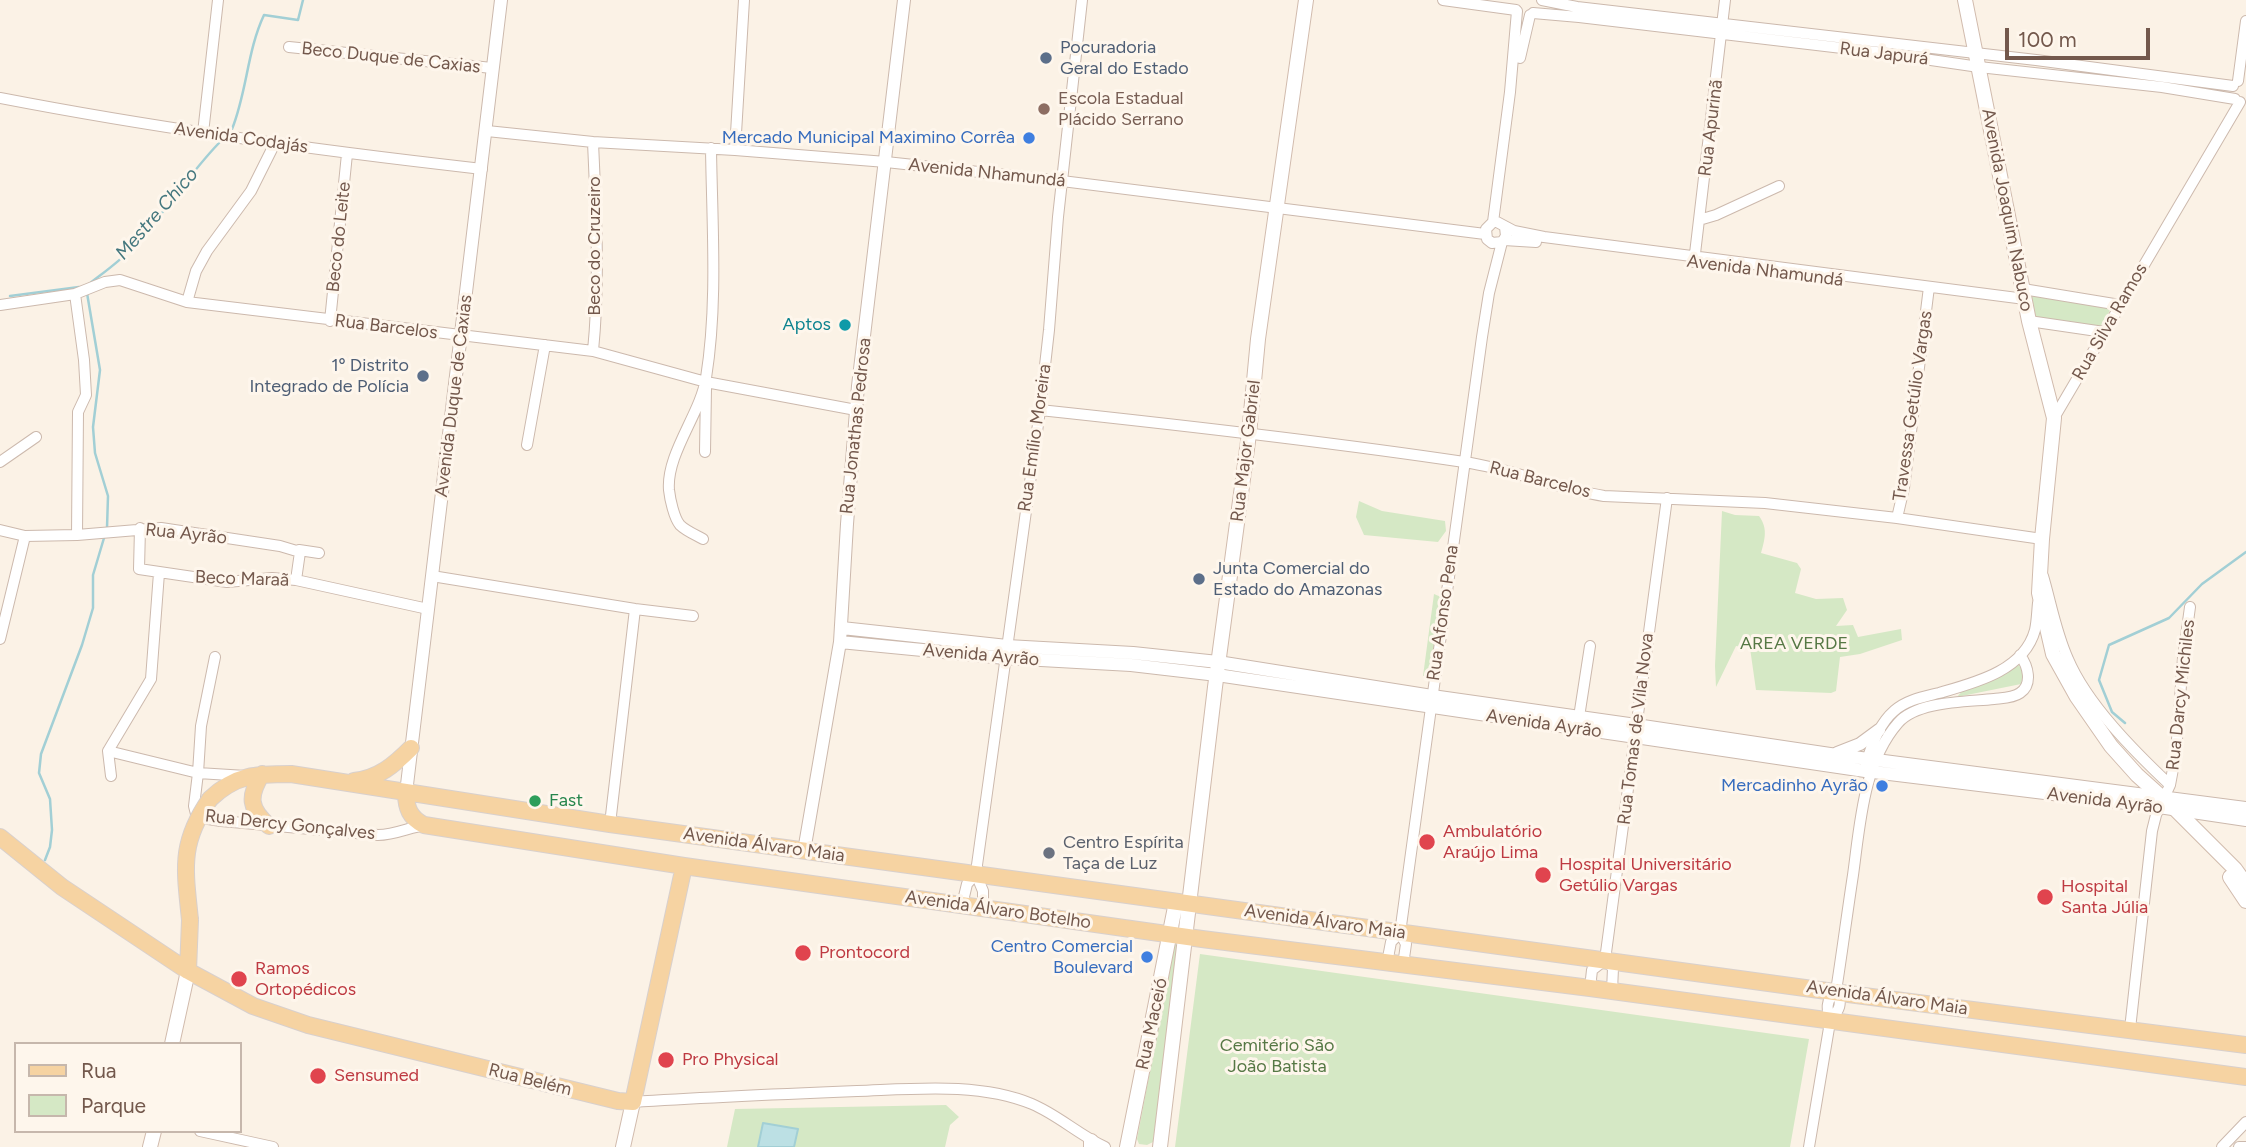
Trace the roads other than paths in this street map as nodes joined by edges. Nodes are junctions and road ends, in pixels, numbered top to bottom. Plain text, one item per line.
1 (218, 0) edge
2 (501, 0) edge
3 (744, 0) edge
4 (904, 0) edge
5 (1082, 0) edge
6 (1306, 0) edge
7 (1443, 0) edge
8 (1535, 0) edge
9 (1542, 0) edge
10 (1726, 0) edge
11 (1965, 0) edge
12 (1516, 7) edge
13 (1531, 14) junction
14 (2246, 21) edge
15 (1723, 30) junction
16 (289, 47) dead end
17 (1977, 60) junction
18 (492, 68) junction
19 (2239, 83) edge
20 (0, 98) edge
21 (2240, 101) edge
22 (487, 131) junction
23 (203, 133) junction
24 (593, 142) junction
25 (275, 144) junction
26 (711, 148) junction
27 (735, 150) junction
28 (347, 154) junction
29 (886, 162) junction
30 (482, 169) junction
31 (1503, 176) junction
32 (1062, 181) junction
33 (1779, 186) dead end
34 (1277, 207) junction
35 (1699, 220) junction
36 (1500, 224) junction
37 (1495, 239) junction
38 (1694, 259) junction
39 (1928, 290) junction
40 (75, 294) junction
41 (187, 302) junction
42 (2026, 304) junction
43 (0, 305) edge
44 (2120, 305) junction
45 (330, 321) junction
46 (2104, 332) junction
47 (461, 336) junction
48 (545, 345) junction
49 (593, 351) junction
50 (706, 382) junction
51 (856, 410) junction
52 (1040, 410) junction
53 (2054, 418) junction
54 (1250, 434) junction
55 (36, 437) dead end
56 (527, 445) dead end
57 (705, 452) dead end
58 (0, 462) edge
59 (1464, 462) junction
60 (1667, 498) junction
61 (1897, 518) junction
62 (140, 528) junction
63 (0, 530) edge
64 (25, 536) junction
65 (77, 536) junction
66 (703, 539) dead end
67 (2042, 539) junction
68 (299, 551) junction
69 (319, 553) dead end
70 (2040, 563) junction
71 (159, 573) junction
72 (432, 576) junction
73 (296, 580) junction
74 (2039, 593) junction
75 (2190, 607) dead end
76 (428, 609) junction
77 (635, 609) junction
78 (693, 616) dead end
79 (842, 628) junction
80 (0, 639) edge
81 (840, 642) junction
82 (1590, 646) dead end
83 (1006, 652) junction
84 (2020, 655) junction
85 (215, 657) dead end
86 (1218, 668) junction
87 (1432, 702) junction
88 (1579, 717) junction
89 (1879, 730) junction
90 (1635, 731) junction
91 (411, 748) junction
92 (108, 751) junction
93 (1830, 754) junction
94 (1870, 766) junction
95 (198, 773) junction
96 (255, 775) junction
97 (111, 776) dead end
98 (347, 782) junction
99 (406, 793) junction
100 (2164, 797) junction
101 (2246, 808) edge
102 (2176, 810) junction
103 (2246, 820) edge
104 (610, 824) junction
105 (424, 825) junction
106 (269, 826) junction
107 (0, 837) edge
108 (804, 851) junction
109 (2219, 854) junction
110 (684, 866) junction
111 (976, 874) junction
112 (2246, 884) edge
113 (2246, 901) edge
114 (1183, 902) junction
115 (962, 905) junction
116 (983, 908) junction
117 (1400, 933) junction
118 (1178, 935) junction
119 (1605, 960) junction
120 (1395, 964) junction
121 (188, 971) junction
122 (1590, 988) junction
123 (1612, 991) junction
124 (1836, 991) junction
125 (1830, 1022) junction
126 (2130, 1029) junction
127 (172, 1042) edge
128 (2246, 1045) edge
129 (2245, 1077) edge
130 (634, 1102) junction
131 (2246, 1122) edge
132 (209, 1133) edge
133 (1091, 1144) edge
134 (273, 1147) edge
135 (624, 1147) edge
136 (1105, 1147) edge
137 (1127, 1147) edge
138 (1160, 1147) edge
139 (1810, 1147) edge
140 (2222, 1147) edge
141 (2239, 1147) edge
142 (2245, 1147) edge

1 - 23 street
2 - 18 street, Avenida Duque de Caxias
3 - 27 street
4 - 29 street, Rua Jonathas Pedrosa
5 - 32 street, Rua Emílio Moreira
6 - 34 main road, Rua Major Gabriel
7 - 12 street
8 - 13 street
9 - 15 street, Rua Japurá
10 - 15 street, Rua Apurinã
11 - 17 main road, Avenida Joaquim Nabuco
12 - 13 street, Rua Japurá
12 - 31 street
13 - 15 street, Rua Japurá
13 - 31 street
14 - 19 street
15 - 17 street, Rua Japurá
15 - 35 street, Rua Apurinã
16 - 18 street, Beco Duque de Caxias
17 - 19 street, Rua Japurá
17 - 21 street, Rua Japurá
17 - 42 main road, Avenida Joaquim Nabuco
18 - 22 street, Avenida Duque de Caxias
19 - 21 street
20 - 23 street, Avenida Codajás
21 - 44 street, Rua Silva Ramos
22 - 24 street, Avenida Nhamundá
22 - 30 street, Avenida Duque de Caxias
23 - 25 street, Avenida Codajás
24 - 26 street, Avenida Nhamundá
24 - 49 street, Beco do Cruzeiro
25 - 28 street, Avenida Codajás
25 - 41 street
26 - 27 street, Avenida Nhamundá
26 - 50 street
27 - 29 street, Avenida Nhamundá
28 - 30 street, Avenida Codajás
28 - 45 street, Beco do Leite
29 - 32 street, Avenida Nhamundá
29 - 51 street, Rua Jonathas Pedrosa
30 - 47 street, Avenida Duque de Caxias
31 - 36 street
32 - 34 street, Avenida Nhamundá
32 - 52 street, Rua Emílio Moreira
33 - 35 street
34 - 37 street, Avenida Nhamundá
34 - 54 main road, Rua Major Gabriel
35 - 38 street, Rua Apurinã
36 - 37 street
36 - 37 street
36 - 38 street, Avenida Nhamundá
37 - 38 street, Avenida Nhamundá
37 - 59 street, Rua Afonso Pena
38 - 39 street, Avenida Nhamundá
39 - 42 street, Avenida Nhamundá
39 - 61 street, Travessa Getúlio Vargas
40 - 41 street, Rua Barcelos
40 - 43 street, Rua Barcelos
40 - 65 street
41 - 45 street, Rua Barcelos
42 - 44 street, Avenida Nhamundá
42 - 46 street, Avenida Nhamundá
42 - 53 main road, Avenida Joaquim Nabuco
44 - 46 street, Rua Silva Ramos
45 - 47 street, Rua Barcelos
46 - 53 street, Rua Silva Ramos
47 - 48 street, Rua Barcelos
47 - 72 street, Avenida Duque de Caxias
48 - 49 street, Rua Barcelos
48 - 56 street
49 - 50 street, Rua Barcelos
50 - 51 street, Rua Barcelos
50 - 57 street
50 - 66 street
51 - 79 street, Rua Jonathas Pedrosa
52 - 54 street, Rua Barcelos
52 - 83 street, Rua Emílio Moreira
53 - 67 main road, Rua Silva Ramos
54 - 59 street, Rua Barcelos
54 - 86 main road, Rua Major Gabriel
55 - 58 street
59 - 60 street, Rua Barcelos
59 - 87 street, Rua Afonso Pena
60 - 61 street, Rua Barcelos
60 - 90 street, Rua Tomas de Vila Nova
61 - 67 street, Rua Barcelos
62 - 65 street, Rua Ayrão
62 - 68 street, Rua Ayrão
62 - 71 street, Beco Maraã
63 - 64 street, Rua Ayrão
64 - 65 street, Rua Ayrão
64 - 80 street
67 - 70 main road, Rua Silva Ramos
68 - 69 street, Rua Ayrão
68 - 73 street
70 - 74 main road, Rua Silva Ramos
70 - 100 street, Rua Silva Ramos
71 - 73 street, Beco Maraã
71 - 92 street
72 - 76 street, Avenida Duque de Caxias
72 - 77 street
73 - 76 street, Beco Maraã
74 - 84 street
74 - 100 main road, Rua Silva Ramos
75 - 100 street, Rua Darcy Michiles
76 - 91 street, Avenida Duque de Caxias
77 - 78 street
77 - 104 street
79 - 81 street, Rua Jonathas Pedrosa
79 - 83 street, Avenida Ayrão
81 - 83 street, Avenida Ayrão
81 - 108 street, Rua Jonathas Pedrosa
82 - 88 street
83 - 86 street, Avenida Ayrão
83 - 111 street, Rua Emílio Moreira
84 - 89 street
84 - 94 street
85 - 95 street
86 - 87 street, Avenida Ayrão
86 - 114 main road, Rua Major Gabriel
87 - 88 street, Avenida Ayrão
87 - 90 street, Avenida Ayrão
87 - 117 street, Rua Afonso Pena
88 - 90 street, Avenida Ayrão
89 - 93 street
89 - 94 street
90 - 93 street, Avenida Ayrão
90 - 94 street, Avenida Ayrão
90 - 119 street, Rua Tomas de Vila Nova
91 - 98 main road
91 - 99 street, Avenida Duque de Caxias
92 - 95 street
92 - 97 street
93 - 94 street, Avenida Ayrão
94 - 100 street, Avenida Ayrão
94 - 124 street
95 - 96 street
95 - 106 street, Rua Dercy Gonçalves
96 - 98 main road, Avenida Álvaro Maia
96 - 106 main road
96 - 121 main road, bridge
98 - 99 main road, Avenida Álvaro Maia
99 - 104 main road, Avenida Álvaro Maia
99 - 105 main road
100 - 101 street, Avenida Ayrão
100 - 102 main road, Rua Silva Ramos
100 - 126 street, Rua Darcy Michiles
102 - 103 street, Avenida Ayrão
102 - 109 main road, Rua Silva Ramos
104 - 108 main road, Avenida Álvaro Maia
105 - 106 street, Rua Dercy Gonçalves
105 - 110 main road, Avenida Álvaro Botelho
107 - 121 main road, Rua Belém
108 - 111 main road, Avenida Álvaro Maia
109 - 112 main road, Rua Silva Ramos
109 - 113 main road
110 - 115 main road, Avenida Álvaro Botelho
110 - 130 main road
111 - 114 main road, Avenida Álvaro Maia
111 - 115 street, Rua Emílio Moreira
111 - 116 street, Rua Emílio Moreira
114 - 117 main road, Avenida Álvaro Maia
114 - 118 main road, Rua Maceió
115 - 116 main road, Avenida Álvaro Botelho
116 - 118 main road, Avenida Álvaro Botelho
117 - 119 main road, Avenida Álvaro Maia
117 - 120 street, Rua Afonso Pena
118 - 120 main road, Avenida Álvaro Botelho
118 - 137 main road, Rua Maceió
118 - 138 main road, Rua Maceió
119 - 122 street, Rua Tomas de Vila Nova
119 - 123 street, Rua Tomas de Vila Nova
119 - 124 main road, Avenida Álvaro Maia
120 - 122 main road, Avenida Álvaro Botelho
121 - 127 main road
121 - 130 main road, Rua Belém
122 - 123 main road, Avenida Álvaro Botelho
123 - 125 main road, Avenida Álvaro Maia
124 - 125 street
124 - 126 main road, Avenida Álvaro Maia
125 - 129 main road, Avenida Álvaro Maia
125 - 139 street
126 - 128 main road, Avenida Álvaro Maia
130 - 133 street, Rua Belém
130 - 135 main road
131 - 140 street
132 - 134 street
133 - 136 street, Rua Belém
141 - 142 street

